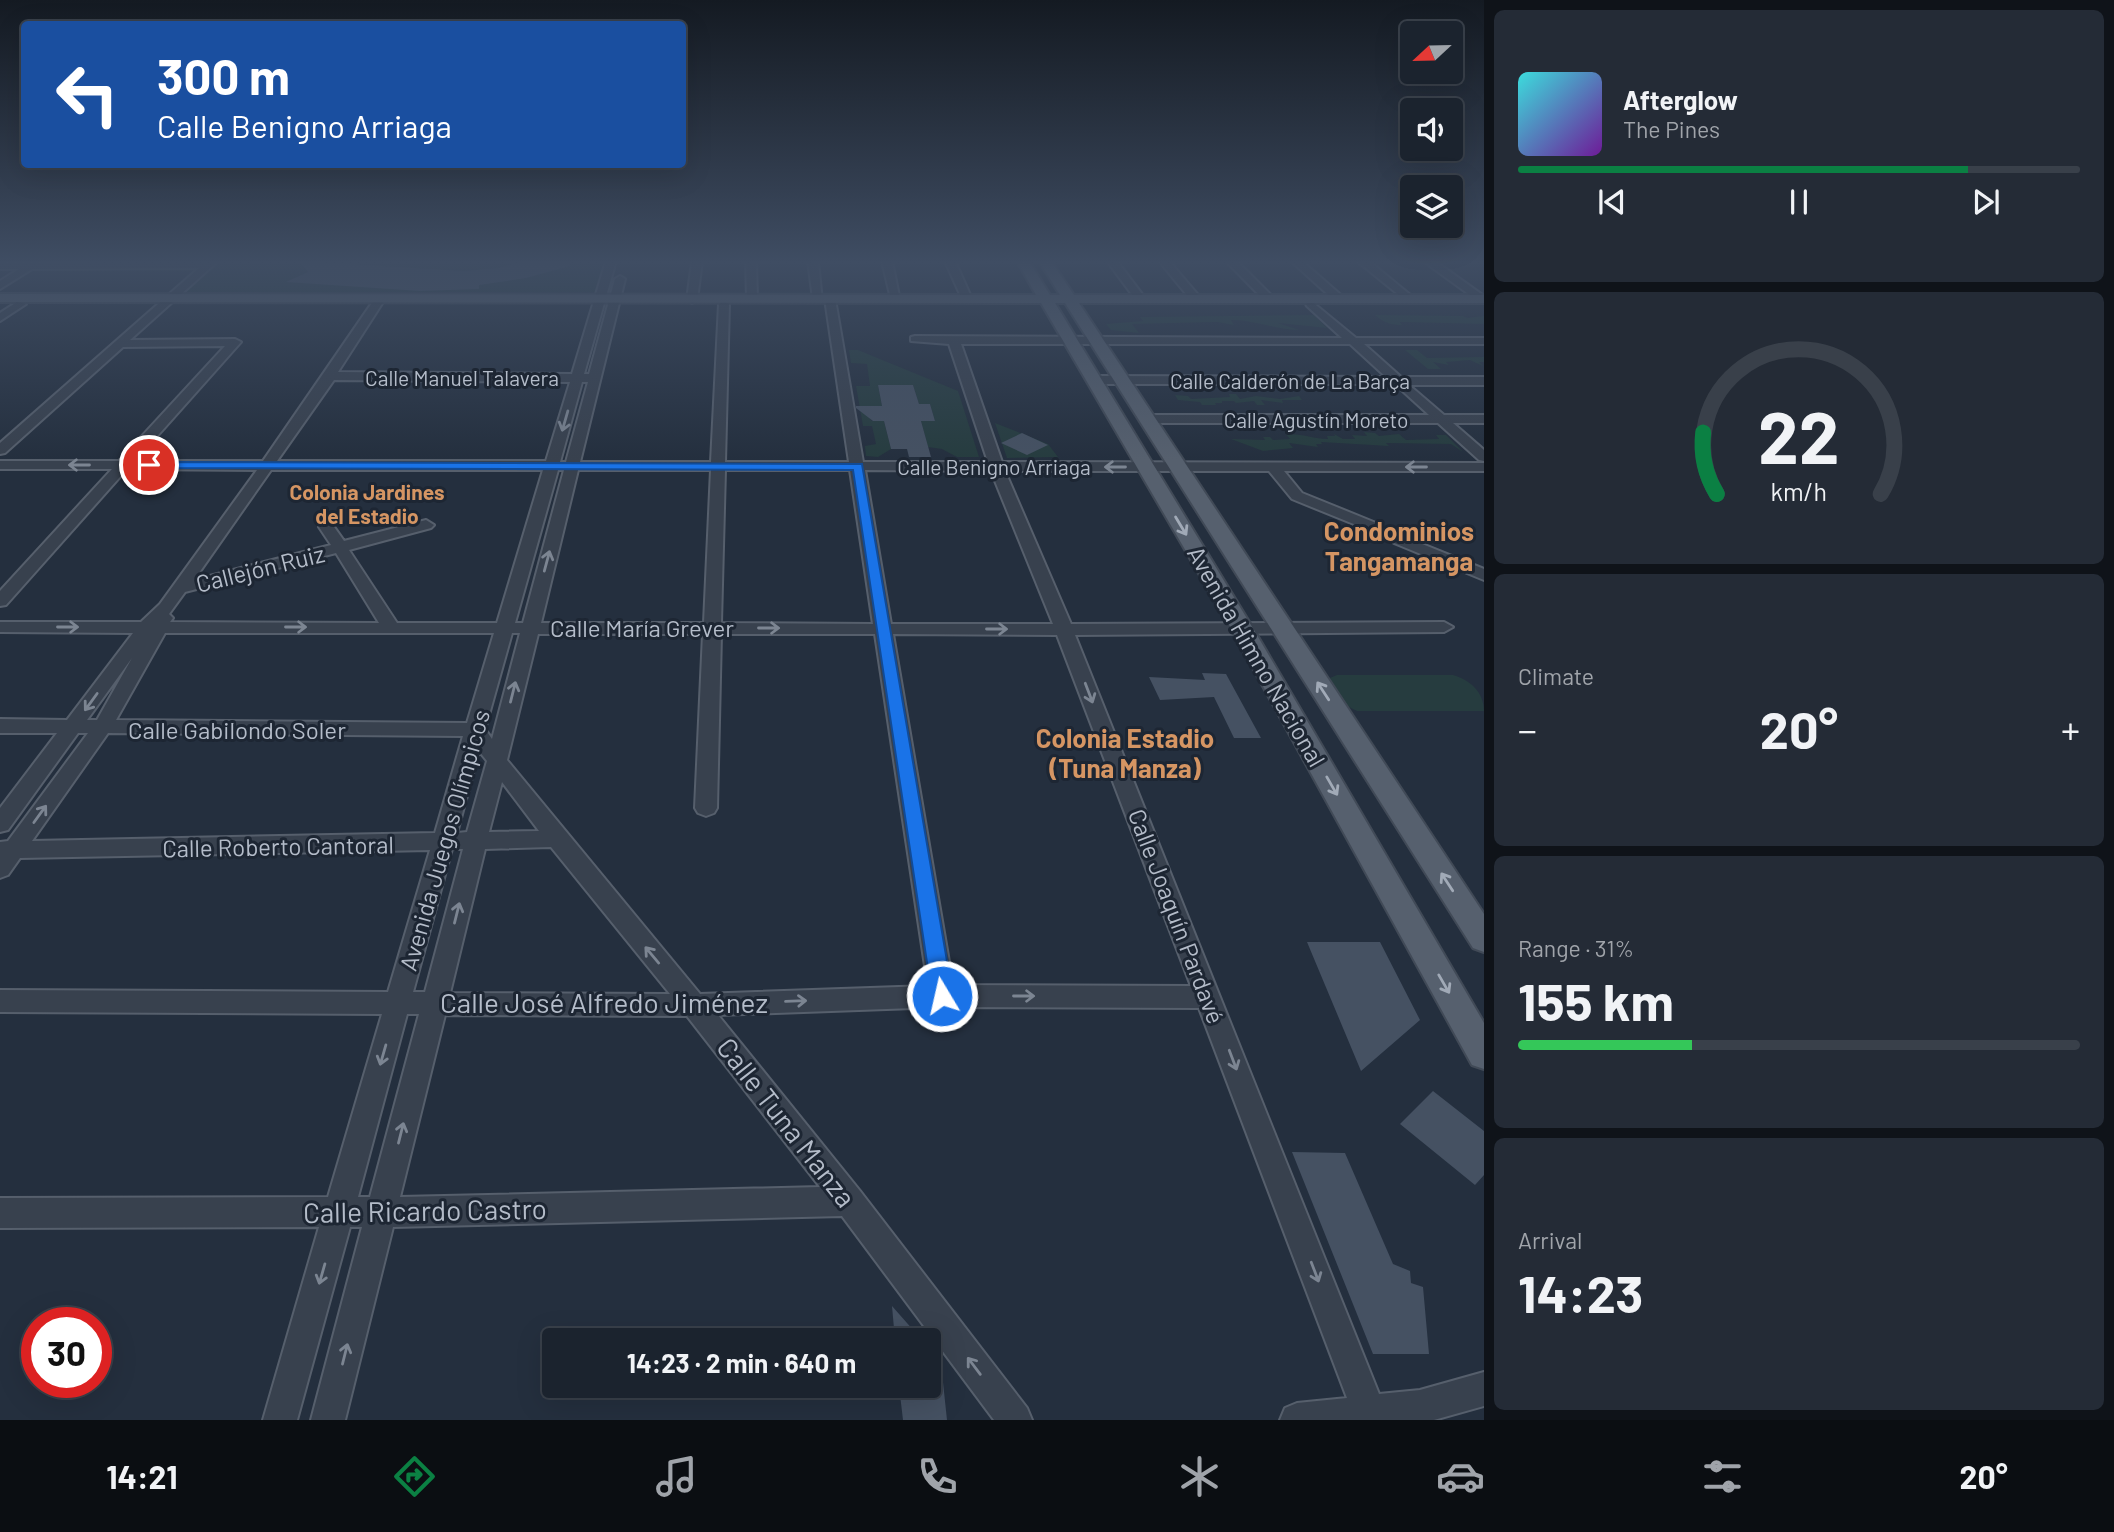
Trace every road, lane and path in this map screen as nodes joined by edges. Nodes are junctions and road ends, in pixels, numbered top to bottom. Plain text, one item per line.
1 (127, 327) edge
2 (137, 327) edge
3 (361, 327) edge
4 (597, 327) edge
5 (603, 327) edge
6 (723, 327) edge
7 (832, 327) edge
8 (1067, 327) edge
9 (1085, 327) edge
10 (1337, 327) edge
11 (915, 339) dead end
12 (954, 341) junction
13 (1071, 341) junction
14 (1098, 341) junction
15 (1352, 341) junction
16 (1484, 341) edge
17 (235, 342) joint
18 (105, 344) junction
19 (121, 344) junction
20 (330, 376) junction
21 (578, 378) junction
22 (594, 378) junction
23 (1095, 380) junction
24 (1123, 380) junction
25 (1396, 380) junction
26 (1484, 381) edge
27 (1148, 419) junction
28 (1440, 419) junction
29 (1484, 419) edge
30 (0, 436) edge
31 (0, 450) edge
32 (1484, 457) edge
33 (0, 465) edge
34 (125, 465) junction
35 (267, 465) junction
36 (552, 466) junction
37 (572, 466) junction
38 (719, 466) junction
39 (858, 466) junction
40 (996, 466) junction
41 (1145, 467) junction
42 (1178, 467) junction
43 (1273, 467) junction
44 (1484, 467) edge
45 (426, 525) dead end
46 (1371, 526) dead end
47 (327, 527) dead end
48 (1401, 540) dead end
49 (341, 547) junction
50 (1484, 575) edge
51 (179, 589) junction
52 (0, 601) edge
53 (157, 621) junction
54 (0, 627) edge
55 (391, 627) junction
56 (517, 627) junction
57 (1444, 627) dead end
58 (714, 628) junction
59 (884, 628) junction
60 (1064, 629) junction
61 (1243, 630) junction
62 (1284, 630) junction
63 (0, 726) edge
64 (73, 728) junction
65 (102, 728) junction
66 (475, 730) junction
67 (496, 760) junction
68 (706, 808) dead end
69 (0, 824) edge
70 (555, 839) junction
71 (476, 840) junction
72 (443, 843) junction
73 (7, 850) edge
74 (0, 869) edge
75 (1484, 939) edge
76 (942, 996) junction
77 (1208, 997) junction
78 (0, 1001) edge
79 (398, 1003) junction
80 (434, 1003) junction
81 (694, 1005) junction
82 (1484, 1054) edge
83 (850, 1201) junction
84 (339, 1212) junction
85 (381, 1212) junction
86 (0, 1213) edge
87 (1484, 1389) edge
88 (1370, 1413) junction
89 (280, 1420) edge
90 (328, 1420) edge
91 (1015, 1420) edge
92 (1297, 1420) edge

1 - 18 street
2 - 19 street
3 - 20 street
4 - 21 street, Avenida Juegos Olímpicos
5 - 22 street, Avenida Juegos Olímpicos
6 - 38 street
7 - 39 street
8 - 13 main road, Avenida Himno Nacional
9 - 14 main road, Avenida Himno Nacional
10 - 15 street
11 - 12 street
12 - 13 street
12 - 40 street, Calle Joaquín Pardavé
13 - 14 street
13 - 23 main road, Avenida Himno Nacional
14 - 15 street
14 - 24 main road, Avenida Himno Nacional
15 - 16 street
15 - 25 street
17 - 19 street
17 - 34 street
18 - 19 street
18 - 30 street
19 - 31 street
20 - 21 street, Calle Manuel Talavera
20 - 35 street
21 - 22 street, Calle Manuel Talavera
21 -> 36 street, Avenida Juegos Olímpicos
22 - 37 street, Avenida Juegos Olímpicos
23 - 24 street, Calle Calderón de La Barça
23 - 41 main road, Avenida Himno Nacional
24 - 25 street, Calle Calderón de La Barça
24 - 27 main road, Avenida Himno Nacional
25 - 26 street, Calle Calderón de La Barça
25 - 28 street
27 - 28 street, Calle Agustín Moreto
27 - 42 main road, Avenida Himno Nacional
28 - 29 street, Calle Agustín Moreto
28 - 32 street
34 -> 33 street, Calle Benigno Arriaga
34 - 35 street, Calle Benigno Arriaga
34 - 52 street
35 - 36 street, Calle Benigno Arriaga
35 - 51 street
36 - 37 street, Calle Benigno Arriaga
36 - 56 street, Avenida Juegos Olímpicos
37 - 38 street, Calle Benigno Arriaga
56 -> 37 street, Avenida Juegos Olímpicos
38 - 39 street, Calle Benigno Arriaga
38 - 58 street
39 - 40 street, Calle Benigno Arriaga
39 - 59 street
41 -> 40 street, Calle Benigno Arriaga
40 - 60 street, Calle Joaquín Pardavé
41 - 42 street, Calle Benigno Arriaga
41 -> 61 main road, Avenida Himno Nacional
42 - 43 street, Calle Benigno Arriaga
42 - 62 main road, Avenida Himno Nacional
44 -> 43 street, Calle Benigno Arriaga
43 - 46 street
45 - 49 street, Callejón Ruiz
47 - 49 street
48 - 50 street
49 - 51 street, Callejón Ruiz
49 - 55 street
51 - 53 street
54 -> 53 street, Calle María Grever
53 -> 55 street, Calle María Grever
53 -> 64 street
53 - 65 street
55 - 56 street, Calle María Grever
56 - 58 street, Calle María Grever
56 - 66 street, Avenida Juegos Olímpicos
67 -> 56 street, Avenida Juegos Olímpicos
57 - 62 street, Calle María Grever
58 -> 59 street, Calle María Grever
58 - 68 street
59 -> 60 street, Calle María Grever
59 - 76 street
60 - 61 street, Calle María Grever
60 -> 77 street, Calle Joaquín Pardavé
61 - 62 street, Calle María Grever
61 -> 82 main road, Avenida Himno Nacional
75 -> 62 main road, Avenida Himno Nacional
63 - 64 street, Calle Gabilondo Soler
64 - 65 street, Calle Gabilondo Soler
64 - 69 street
65 - 66 street, Calle Gabilondo Soler
73 -> 65 street
66 - 67 street, Calle Tuna Manza
66 - 72 street, Avenida Juegos Olímpicos
67 - 70 street, Calle Tuna Manza
67 - 71 street, Avenida Juegos Olímpicos
70 - 71 street, Calle Roberto Cantoral
81 -> 70 street, Calle Tuna Manza
71 - 72 street, Calle Roberto Cantoral
80 -> 71 street, Avenida Juegos Olímpicos
72 - 73 street, Calle Roberto Cantoral
72 - 79 street, Avenida Juegos Olímpicos
73 - 74 street
76 -> 77 street, Calle José Alfredo Jiménez
81 -> 76 street, Calle José Alfredo Jiménez
77 -> 88 street, Calle Joaquín Pardavé
78 - 79 street, Calle José Alfredo Jiménez
79 - 80 street, Calle José Alfredo Jiménez
79 -> 84 street, Avenida Juegos Olímpicos
80 - 81 street, Calle José Alfredo Jiménez
85 -> 80 street, Avenida Juegos Olímpicos
81 - 83 street, Calle Tuna Manza
83 - 85 street, Calle Ricardo Castro
91 -> 83 street, Calle Tuna Manza
84 - 85 street, Calle Ricardo Castro
84 - 86 street, Calle Ricardo Castro
84 -> 89 street, Avenida Juegos Olímpicos
90 -> 85 street, Avenida Juegos Olímpicos
87 - 88 street
88 - 92 street

